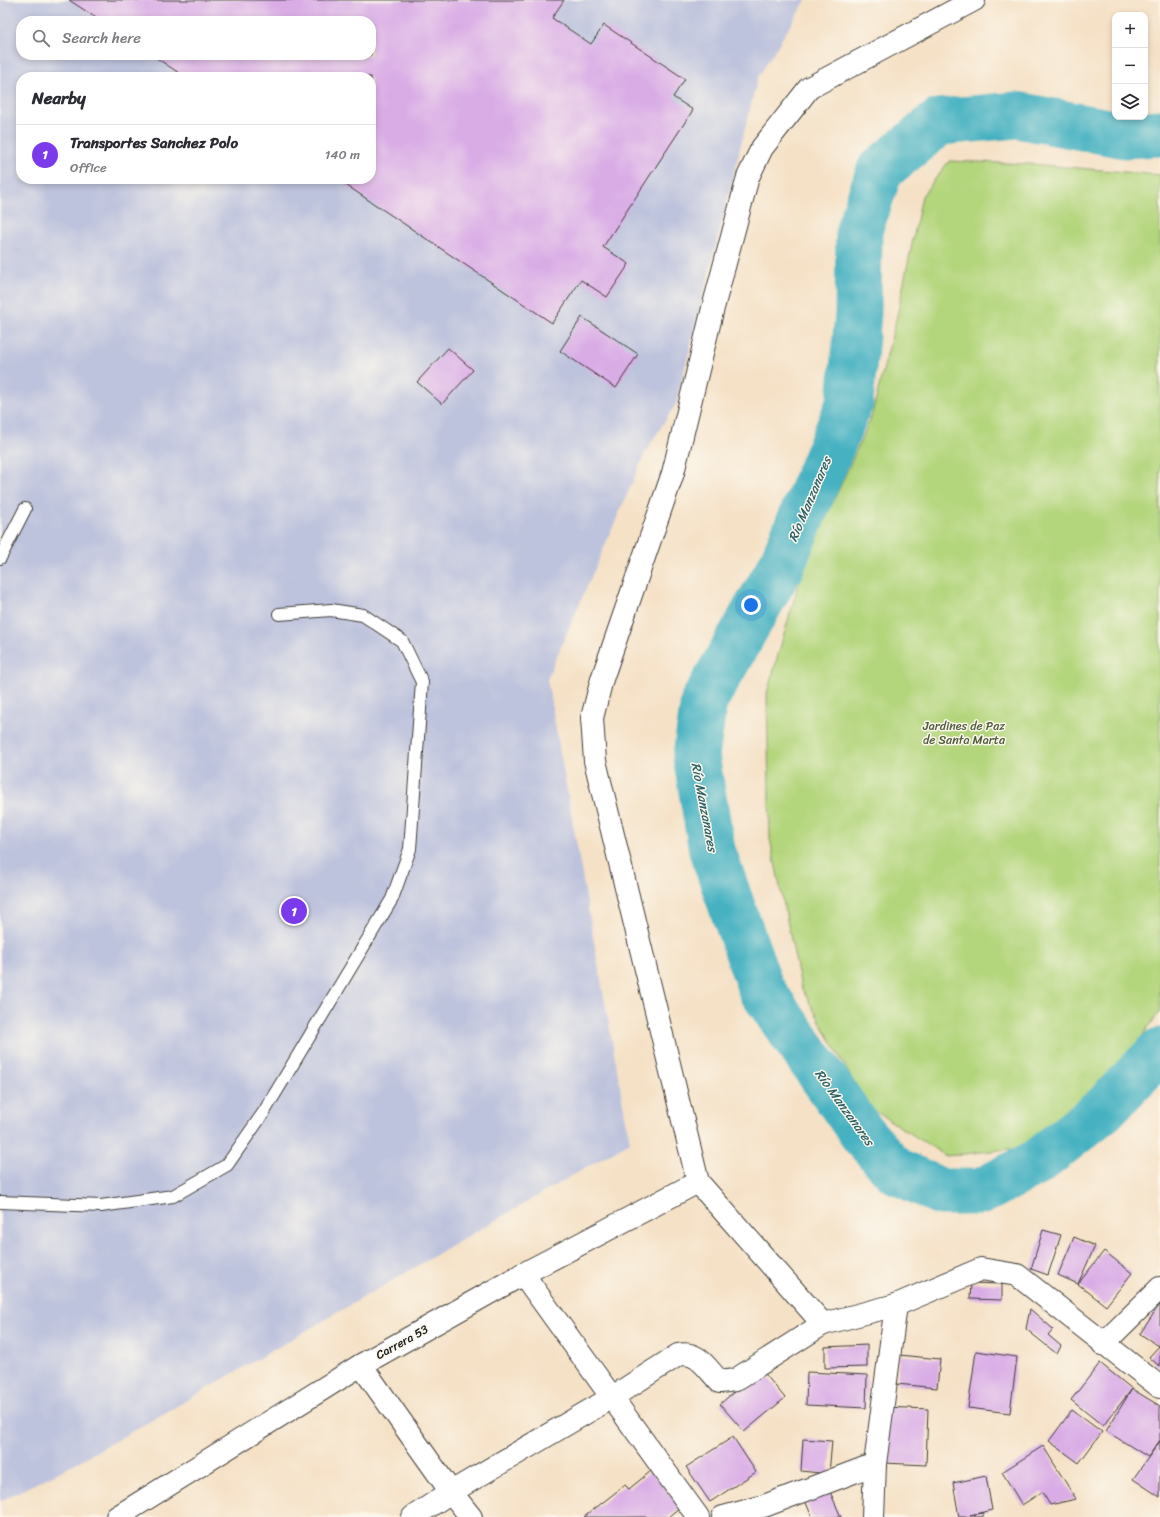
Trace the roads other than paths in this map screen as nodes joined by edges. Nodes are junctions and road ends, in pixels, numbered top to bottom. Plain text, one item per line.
1 (974, 0) edge
2 (25, 509) dead end
3 (0, 558) edge
4 (279, 614) dead end
5 (698, 1182) junction
6 (0, 1202) edge
7 (523, 1274) junction
8 (1160, 1288) edge
9 (896, 1305) junction
10 (823, 1324) junction
11 (1103, 1344) junction
12 (362, 1365) junction
13 (1160, 1388) edge
14 (611, 1398) junction
15 (875, 1464) junction
16 (451, 1492) junction
17 (117, 1517) edge
18 (412, 1517) edge
19 (471, 1517) edge
20 (698, 1517) edge
21 (723, 1517) edge
22 (873, 1517) edge

1 - 5 street
2 - 3 lane
4 - 6 lane
5 - 7 street, Carrera 53
5 - 10 street
7 - 12 street, Carrera 53
7 - 14 street
8 - 11 street
9 - 10 street
9 - 11 street
9 - 15 street
10 - 14 street
11 - 13 street
12 - 16 street
12 - 17 street, Carrera 53
14 - 16 street
14 - 20 street
15 - 21 street
15 - 22 street
16 - 18 street
16 - 19 street

